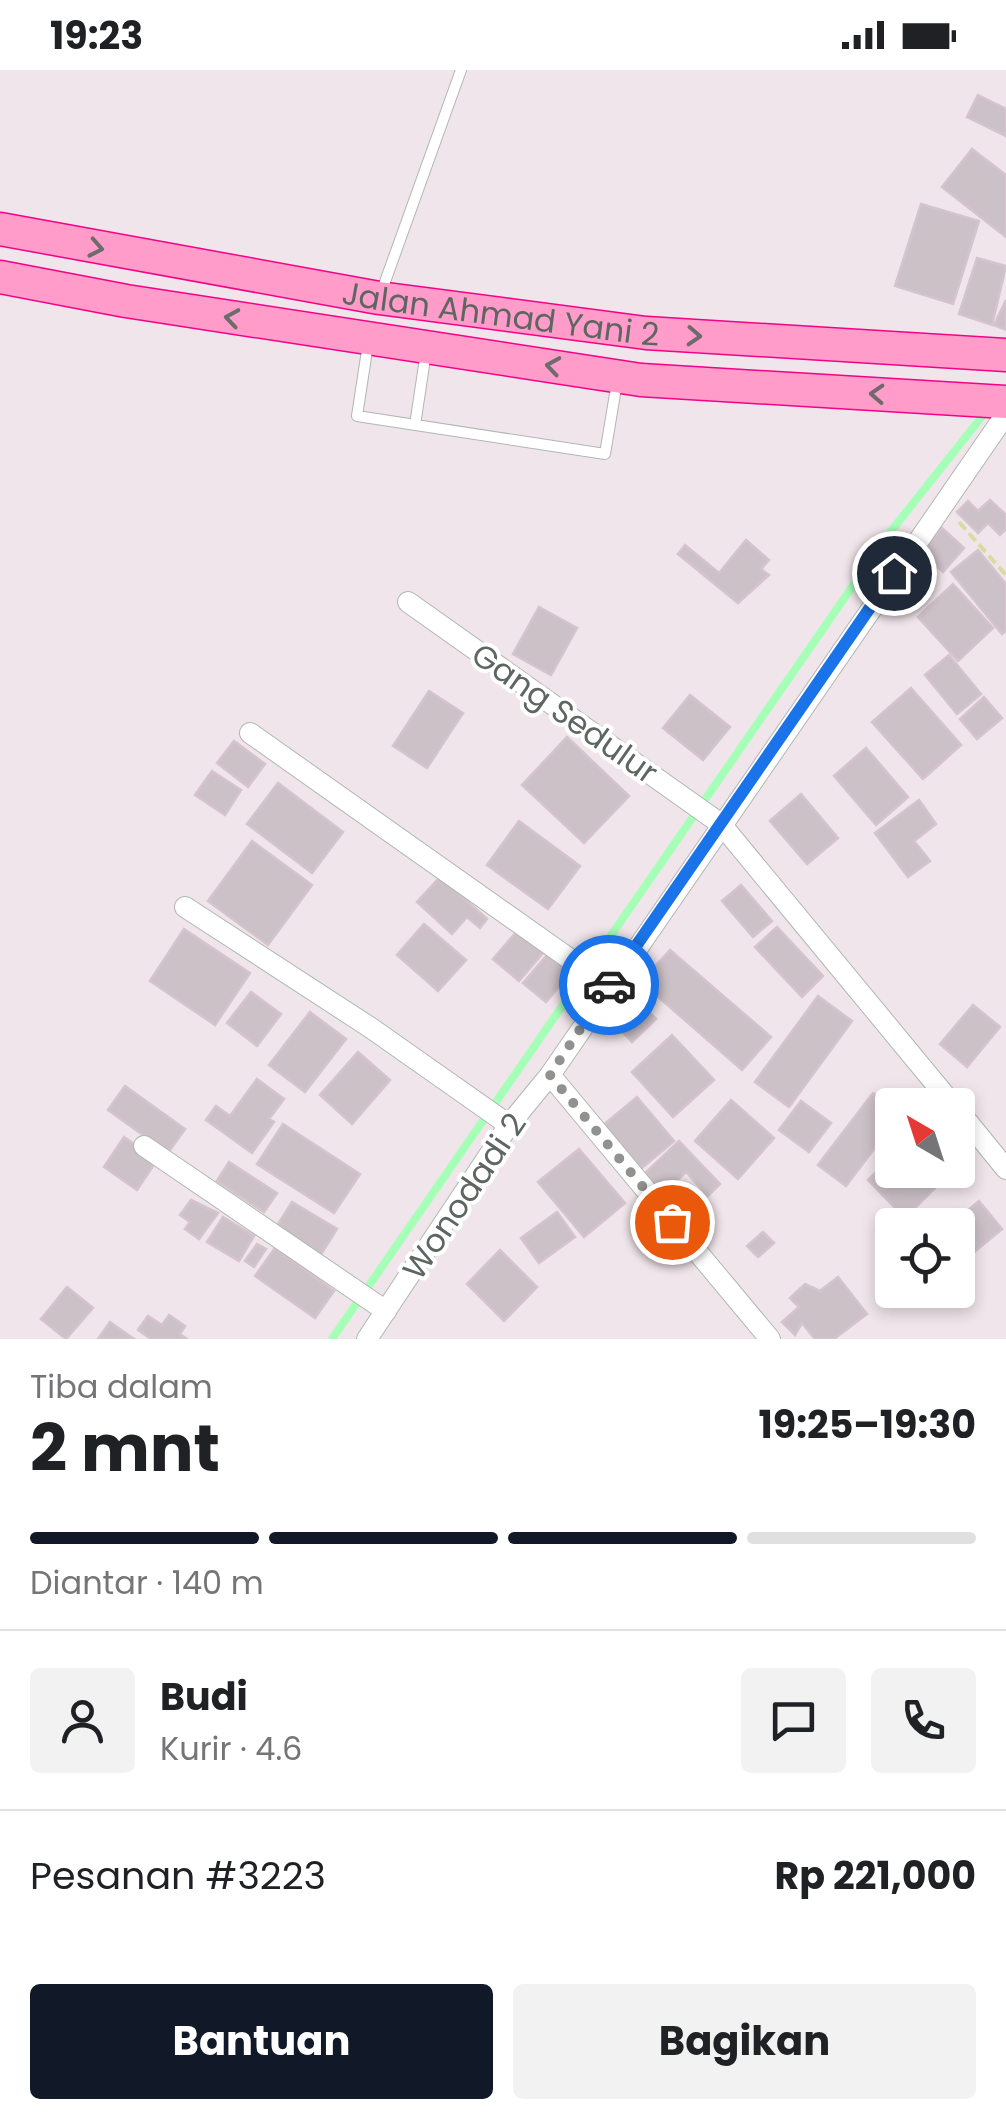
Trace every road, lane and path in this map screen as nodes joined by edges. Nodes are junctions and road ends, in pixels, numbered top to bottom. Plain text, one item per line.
1 (461, 70) edge
2 (0, 230) edge
3 (0, 277) edge
4 (380, 298) junction
5 (369, 339) junction
6 (427, 347) junction
7 (1006, 355) edge
8 (618, 376) junction
9 (990, 401) edge
10 (1006, 414) edge
11 (415, 425) junction
12 (942, 502) junction
13 (1006, 574) edge
14 (408, 602) dead end
15 (250, 733) dead end
16 (721, 824) junction
17 (185, 908) dead end
18 (608, 986) junction
19 (550, 1075) junction
20 (939, 1088) edge
21 (509, 1125) junction
22 (975, 1132) edge
23 (144, 1146) dead end
24 (1006, 1169) edge
25 (386, 1312) junction
26 (368, 1339) edge
27 (770, 1339) edge

1 - 4 lane
2 -> 4 highway, Jalan Ahmad Yani 2
5 -> 3 highway, Jalan Ahmad Yani 2
4 -> 7 highway, Jalan Ahmad Yani 2
5 - 6 highway, Jalan Ahmad Yani 2
5 - 11 lane
8 -> 6 highway, Jalan Ahmad Yani 2
6 - 11 lane
9 -> 8 highway, Jalan Ahmad Yani 2
8 - 11 lane
10 - 12 street, Wonodadi 2
12 - 13 path
12 - 16 street, Wonodadi 2
14 - 16 street, Gang Sedulur
15 - 18 street
16 - 18 street, Wonodadi 2
16 - 20 street, Gang Sedulur
17 - 21 street
18 - 19 street, Wonodadi 2
19 - 21 street, Wonodadi 2
19 - 27 street
21 - 25 street, Wonodadi 2
22 - 24 street, Gang Sedulur
23 - 25 street
25 - 26 street, Wonodadi 2

